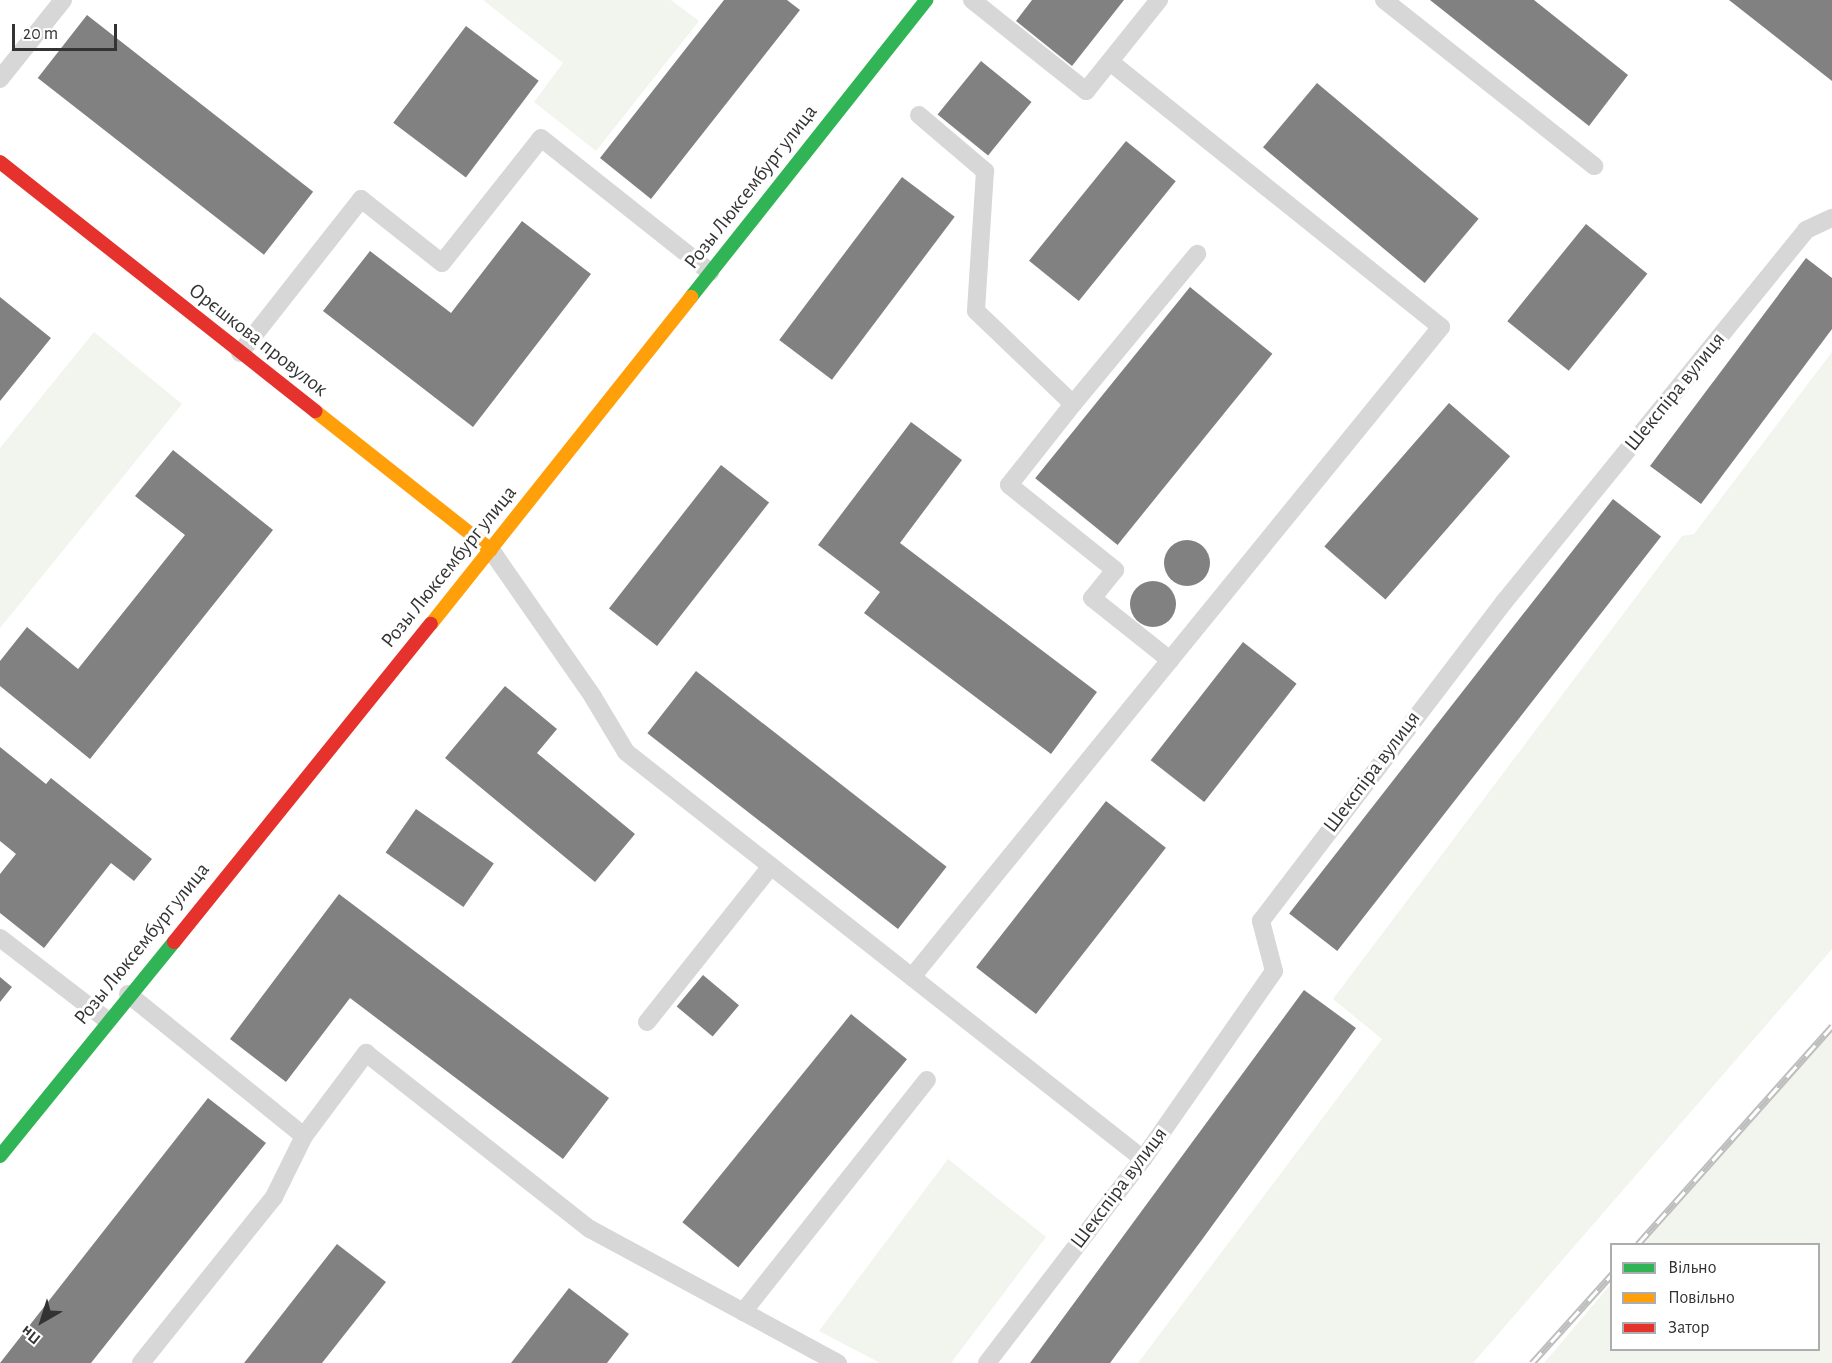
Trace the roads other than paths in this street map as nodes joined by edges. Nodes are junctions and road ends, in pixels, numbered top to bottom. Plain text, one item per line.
1 (63, 0) edge
2 (926, 0) edge
3 (972, 0) edge
4 (1159, 0) edge
5 (1384, 0) edge
6 (1110, 62) junction
7 (0, 79) edge
8 (919, 115) dead end
9 (0, 162) edge
10 (1594, 166) dead end
11 (1832, 218) edge
12 (1197, 254) dead end
13 (711, 272) junction
14 (240, 353) junction
15 (1073, 404) junction
16 (491, 550) junction
17 (1170, 660) junction
18 (771, 866) junction
19 (0, 938) edge
20 (912, 977) junction
21 (128, 994) junction
22 (107, 1020) junction
23 (647, 1022) dead end
24 (927, 1080) dead end
25 (304, 1136) junction
26 (0, 1156) edge
27 (1143, 1159) junction
28 (743, 1312) junction
29 (141, 1363) edge
30 (838, 1363) edge
31 (987, 1363) edge

1 - 7 lane
2 - 13 street, Розы Люксембург улица
3 - 6 lane
4 - 6 lane
5 - 10 lane
6 - 17 lane
8 - 15 lane
9 - 14 street, Орєшкова провулок
11 - 27 lane, Шекспіра вулиця
12 - 15 lane
13 - 14 lane
13 - 16 street, Розы Люксембург улица
14 - 16 street, Орєшкова провулок
15 - 17 lane
16 - 18 lane
16 - 21 street, Розы Люксембург улица
17 - 20 lane
18 - 20 lane
18 - 23 lane
19 - 22 lane
20 - 27 lane
21 - 22 street, Розы Люксембург улица
21 - 25 lane
22 - 26 street, Розы Люксембург улица
24 - 28 lane
25 - 28 lane
25 - 29 lane
27 - 31 lane, Шекспіра вулиця
28 - 30 lane

